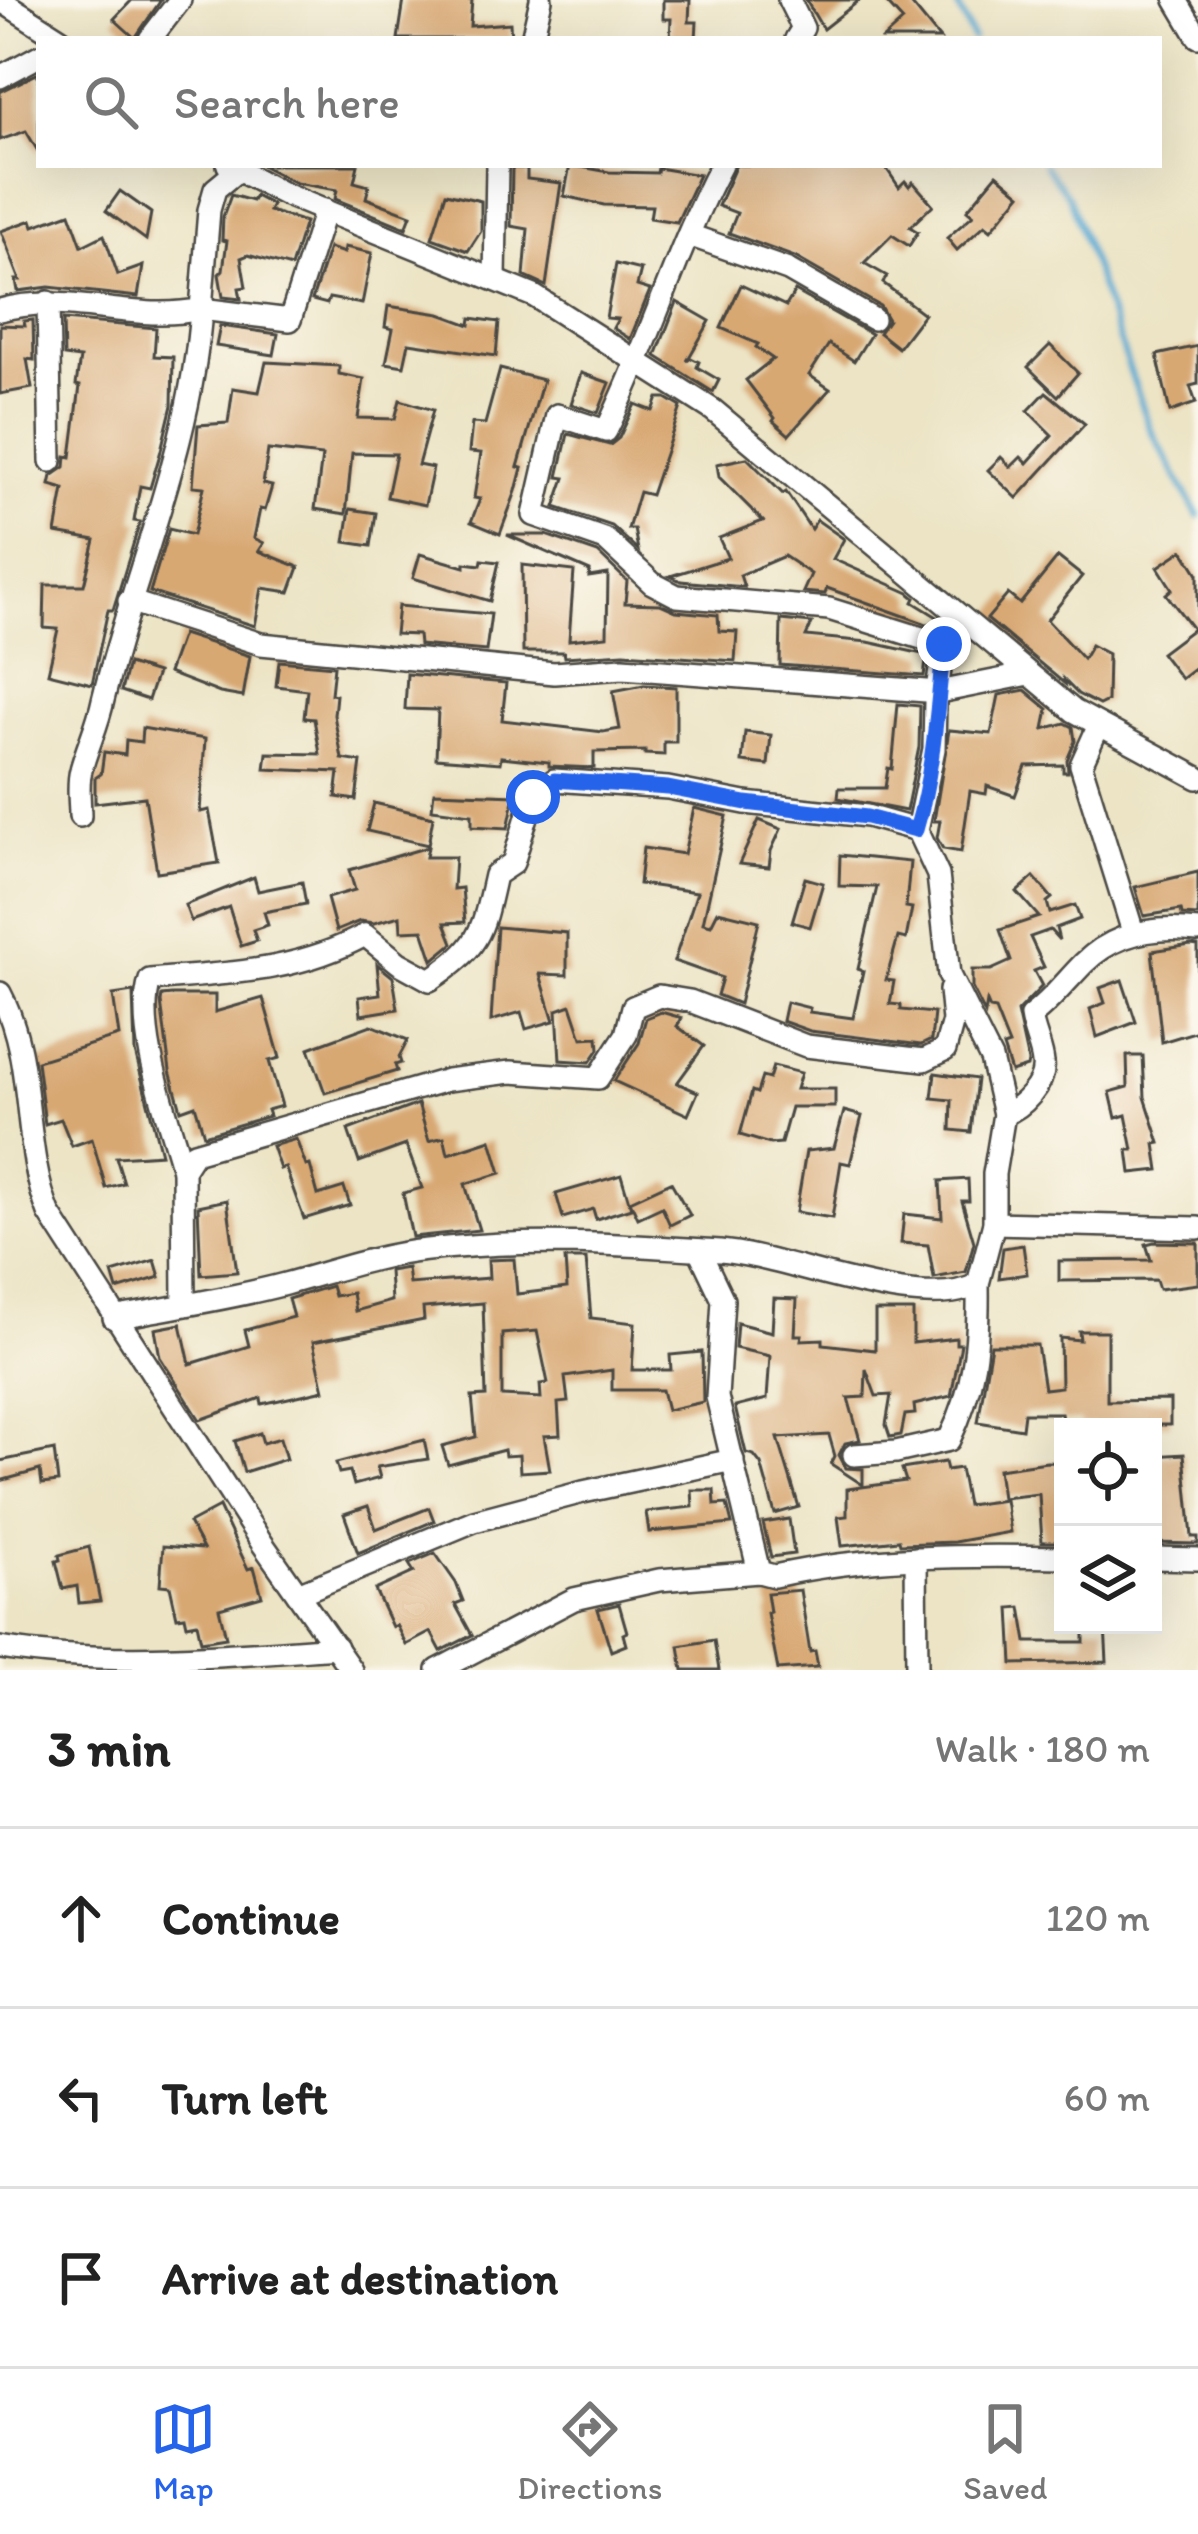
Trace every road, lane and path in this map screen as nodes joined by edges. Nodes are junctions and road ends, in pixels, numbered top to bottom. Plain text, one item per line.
1 (180, 0) edge
2 (541, 0) edge
3 (789, 0) edge
4 (1176, 0) edge
5 (2, 1) edge
6 (56, 36) edge
7 (152, 36) edge
8 (533, 36) edge
9 (798, 36) edge
10 (1198, 37) edge
11 (36, 58) edge
12 (0, 77) edge
13 (232, 168) edge
14 (235, 168) edge
15 (497, 168) edge
16 (721, 168) edge
17 (325, 210) junction
18 (689, 236) junction
19 (495, 279) junction
20 (48, 302) junction
21 (0, 307) edge
22 (201, 309) junction
23 (873, 320) dead end
24 (639, 363) junction
25 (51, 460) dead end
26 (129, 602) junction
27 (957, 614) junction
28 (944, 644) junction
29 (1029, 674) junction
30 (939, 692) junction
31 (1099, 725) junction
32 (1198, 778) edge
33 (80, 816) dead end
34 (916, 830) junction
35 (1198, 931) edge
36 (1133, 932) junction
37 (949, 975) junction
38 (0, 993) edge
39 (10, 1058) edge
40 (1004, 1114) junction
41 (183, 1170) junction
42 (994, 1222) junction
43 (1198, 1228) edge
44 (699, 1250) junction
45 (978, 1284) junction
46 (184, 1304) junction
47 (114, 1318) junction
48 (854, 1455) dead end
49 (733, 1460) junction
50 (1054, 1556) edge
51 (916, 1558) junction
52 (1162, 1558) edge
53 (1198, 1559) edge
54 (759, 1572) junction
55 (298, 1594) junction
56 (336, 1647) junction
57 (0, 1648) edge
58 (351, 1670) edge
59 (438, 1670) edge
60 (917, 1670) edge

1 - 7 street
2 - 8 street
3 - 9 street
4 - 10 street
5 - 6 street
11 - 12 street
13 - 22 street
14 - 17 street
15 - 19 street
16 - 18 street
17 - 19 street
17 - 22 street
18 - 23 street
18 - 24 street
19 - 24 street
20 - 21 street
20 - 22 street
20 - 25 street
22 - 26 street
24 - 27 street
24 - 28 street
26 - 30 street
26 - 33 street
27 - 28 street
27 - 29 street
28 - 30 street
29 - 30 street
29 - 31 street
30 - 34 street
31 - 32 street
31 - 36 street
34 - 37 street
34 - 41 street
35 - 36 street
36 - 40 street
37 - 40 street
37 - 41 street
38 - 39 street
39 - 47 street
40 - 42 street
41 - 46 street
42 - 43 street
42 - 45 street
44 - 45 street
44 - 46 street
44 - 49 street
45 - 48 street
46 - 47 street
47 - 55 street
49 - 54 street
49 - 55 street
50 - 51 street
51 - 54 street
51 - 60 street
52 - 53 street
54 - 59 street
55 - 56 street
56 - 57 street
56 - 58 street

